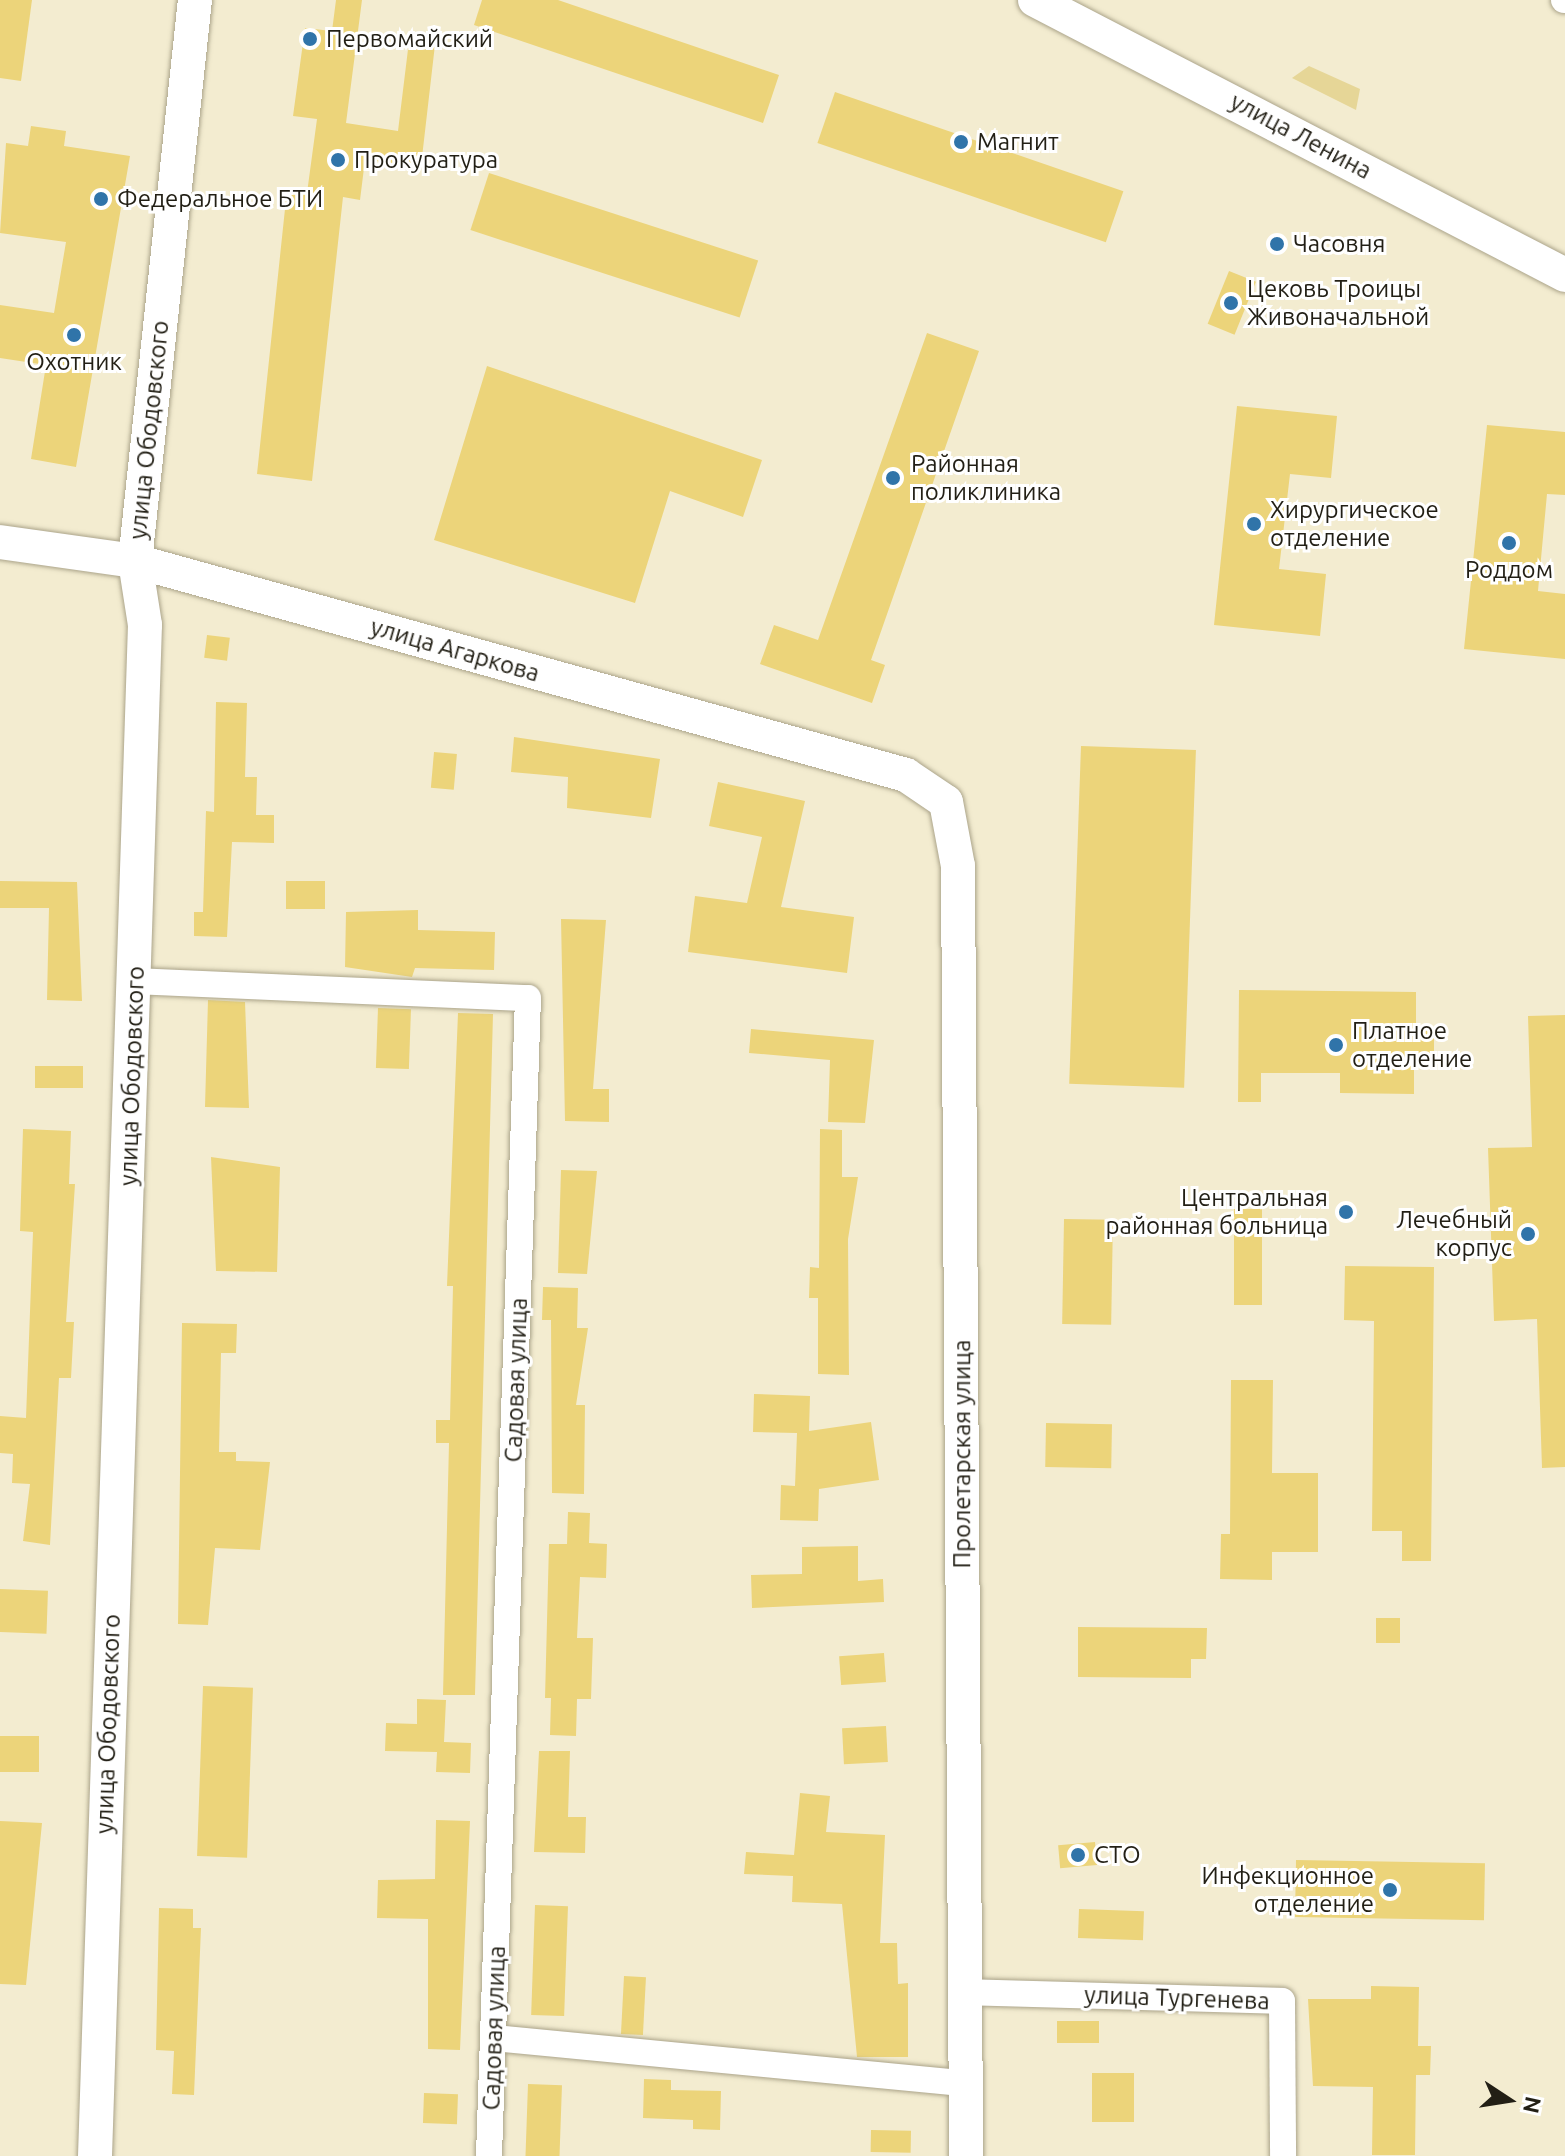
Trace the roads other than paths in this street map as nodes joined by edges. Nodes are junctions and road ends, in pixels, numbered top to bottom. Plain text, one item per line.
1 (195, 0) edge
2 (1035, 0) edge
3 (1565, 275) edge
4 (0, 542) edge
5 (135, 561) junction
6 (906, 775) joint
7 (135, 981) junction
8 (965, 1992) junction
9 (494, 2038) junction
10 (965, 2083) junction
11 (95, 2156) edge
12 (489, 2156) edge
13 (966, 2156) edge
14 (1283, 2156) edge

1 - 5 street, улица Ободовского
2 - 3 street, улица Ленина
4 - 5 street, улица Агаркова
5 - 6 street, улица Агаркова
5 - 7 street, улица Ободовского
6 - 8 street, Пролетарская улица
7 - 9 street, Садовая улица
7 - 11 street, улица Ободовского
8 - 10 street, Пролетарская улица
8 - 14 street, улица Тургенева
9 - 10 street
9 - 12 street, Садовая улица
10 - 13 street, Пролетарская улица

